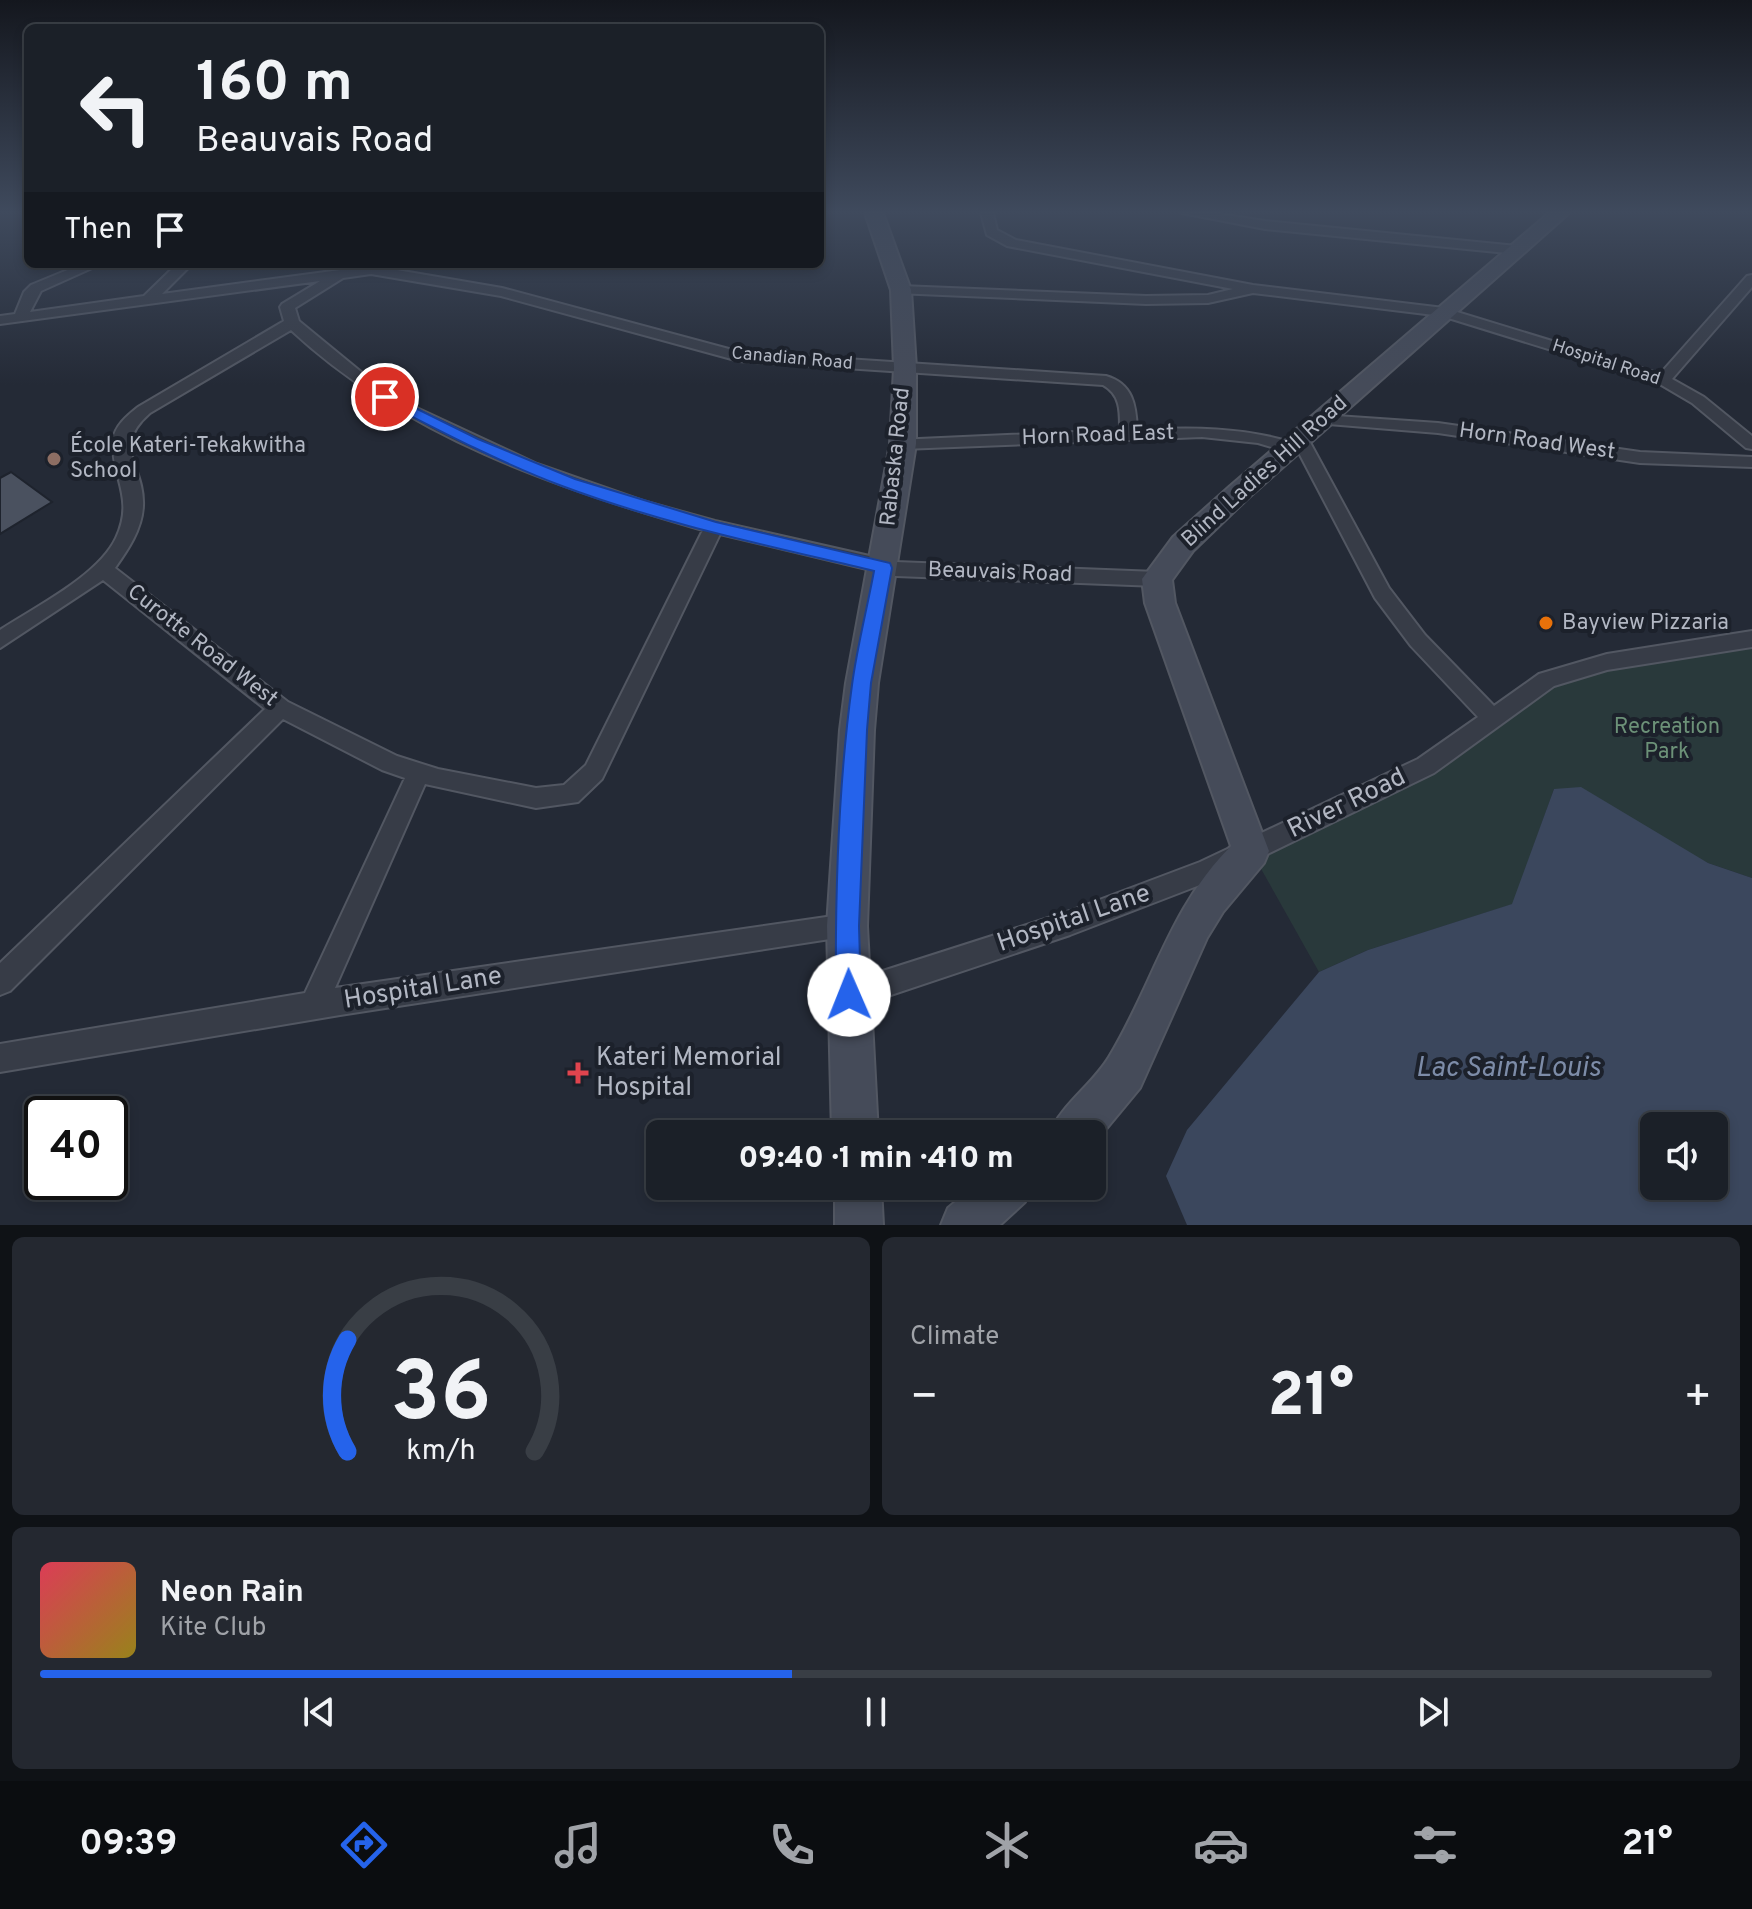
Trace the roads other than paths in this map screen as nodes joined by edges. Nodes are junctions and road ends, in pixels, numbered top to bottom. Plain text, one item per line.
1 (79, 270) edge
2 (179, 270) edge
3 (372, 270) joint
4 (894, 270) edge
5 (1154, 270) edge
6 (1493, 270) edge
7 (337, 276) junction
8 (1752, 279) edge
9 (246, 289) junction
10 (1253, 289) junction
11 (901, 290) junction
12 (147, 301) junction
13 (1444, 312) junction
14 (290, 315) junction
15 (21, 316) junction
16 (0, 320) edge
17 (905, 368) junction
18 (1663, 380) junction
19 (1322, 420) junction
20 (1129, 436) junction
21 (1296, 443) junction
22 (903, 444) junction
23 (1752, 444) edge
24 (1752, 462) edge
25 (714, 527) junction
26 (884, 568) junction
27 (104, 570) junction
28 (1157, 579) junction
29 (1752, 639) edge
30 (0, 640) edge
31 (280, 708) junction
32 (1492, 718) junction
33 (419, 772) junction
34 (1251, 851) junction
35 (847, 926) junction
36 (0, 982) edge
37 (849, 995) junction
38 (313, 1006) junction
39 (0, 1058) edge
40 (854, 1120) edge
41 (1085, 1120) edge
42 (858, 1200) edge
43 (993, 1200) edge
44 (859, 1225) edge
45 (965, 1225) edge

1 - 15 street
2 - 12 street
3 - 7 street
3 - 17 street, Canadian Road
4 - 11 street, Rabaska Road
5 - 10 street, Hospital Road
6 - 13 street, Blind Ladies Hill Road
7 - 9 street
7 - 14 street
8 - 18 street
9 - 12 street
9 - 14 street, Beauvais Road
10 - 11 street
10 - 13 street, Hospital Road
11 - 17 street, Rabaska Road
12 - 15 street
13 - 18 street, Hospital Road
13 - 19 street, Blind Ladies Hill Road
14 - 25 street, Beauvais Road
14 - 27 street, Curotte Road West
15 - 16 street
17 - 20 street, Canadian Road
17 - 22 street, Rabaska Road
18 - 23 street, Hospital Road
19 - 21 street, Blind Ladies Hill Road
19 - 24 street, Horn Road West
20 - 21 street, Horn Road East
20 - 22 street, Horn Road East
21 - 28 street, Blind Ladies Hill Road
21 - 32 street
22 - 26 street, Rabaska Road
25 - 26 street, Beauvais Road
25 - 33 street, Curotte Road West
26 - 28 street, Beauvais Road
26 - 35 street, Rabaska Road
27 - 30 street
27 - 31 street, Curotte Road West
28 - 34 street
29 - 32 street, River Road
31 - 33 street, Curotte Road West
31 - 36 street
32 - 34 street, River Road
33 - 38 street
34 - 37 street, Hospital Lane
34 - 41 street, River Road
35 - 37 street, Rabaska Road
35 - 38 street, Hospital Lane
37 - 40 street, Rabaska Road
38 - 39 street, Hospital Lane
42 - 44 street
43 - 45 street

